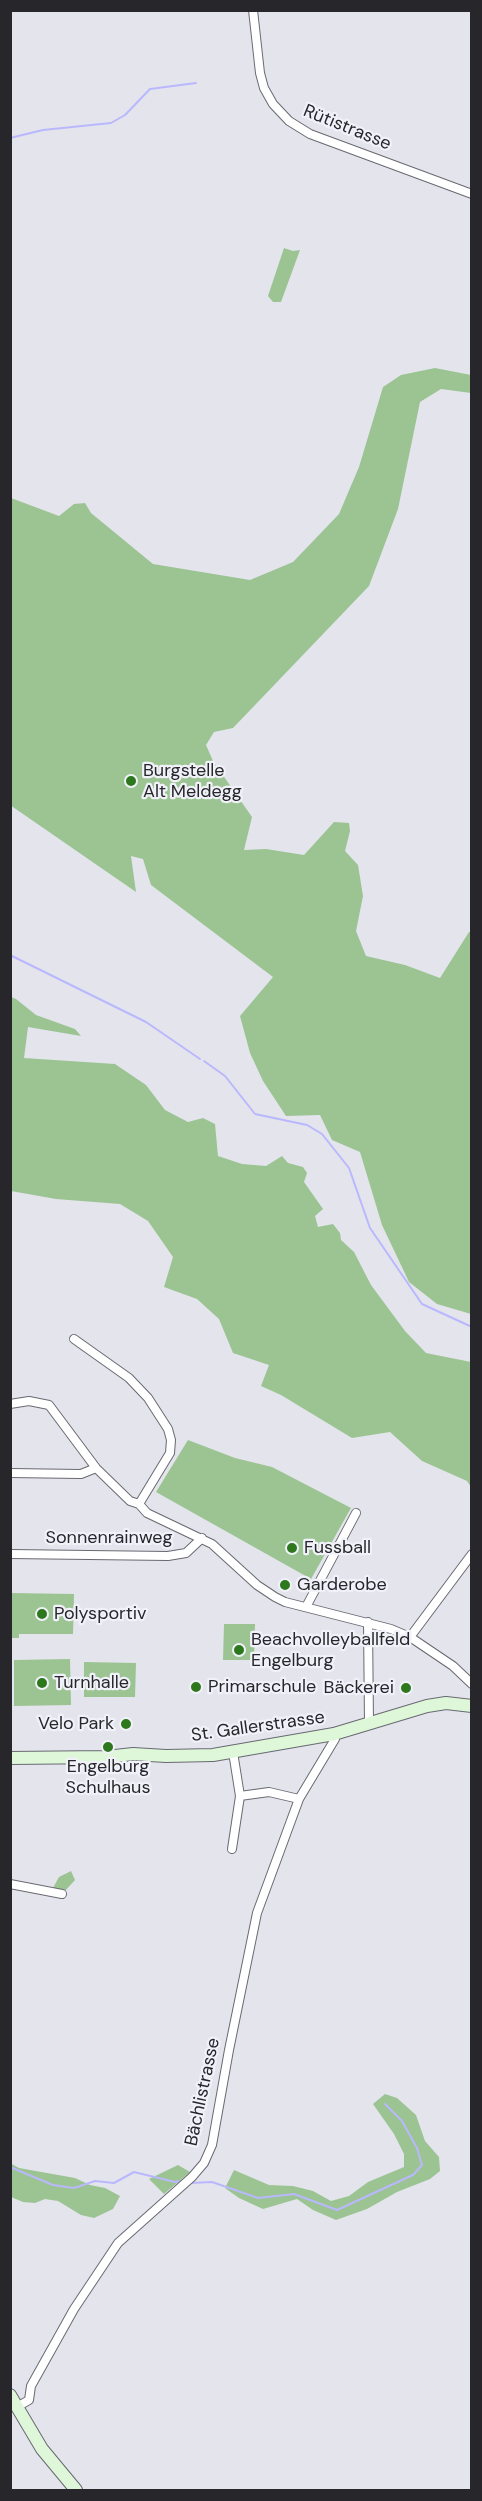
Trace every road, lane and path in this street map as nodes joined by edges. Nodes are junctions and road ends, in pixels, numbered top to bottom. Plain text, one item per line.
1 (253, 10) edge
2 (471, 194) edge
3 (74, 1340) dead end
4 (10, 1404) edge
5 (96, 1468) junction
6 (10, 1473) edge
7 (139, 1504) junction
8 (356, 1513) dead end
9 (202, 1538) junction
10 (10, 1554) edge
11 (471, 1554) edge
12 (306, 1607) junction
13 (368, 1622) junction
14 (410, 1637) junction
15 (471, 1684) edge
16 (471, 1706) edge
17 (369, 1724) junction
18 (334, 1734) junction
19 (232, 1752) junction
20 (10, 1758) edge
21 (240, 1796) junction
22 (299, 1798) junction
23 (232, 1849) dead end
24 (10, 1884) edge
25 (62, 1894) dead end
26 (10, 2395) edge
27 (17, 2407) junction
28 (76, 2490) edge

1 - 2 street, Rütistrasse
3 - 7 street
4 - 5 street
5 - 6 street
5 - 7 street
7 - 9 street
8 - 12 street
9 - 10 street, Sonnenrainweg
9 - 12 street
11 - 14 street
12 - 13 street
13 - 14 street
13 - 17 street
14 - 15 street
16 - 17 street, St. Gallerstrasse
17 - 18 street, St. Gallerstrasse
18 - 19 street, St. Gallerstrasse
18 - 22 street, Bächlistrasse
19 - 20 street, St. Gallerstrasse
19 - 21 street
21 - 22 street
21 - 23 street
22 - 27 street, Bächlistrasse
24 - 25 street
26 - 27 street
27 - 28 street

